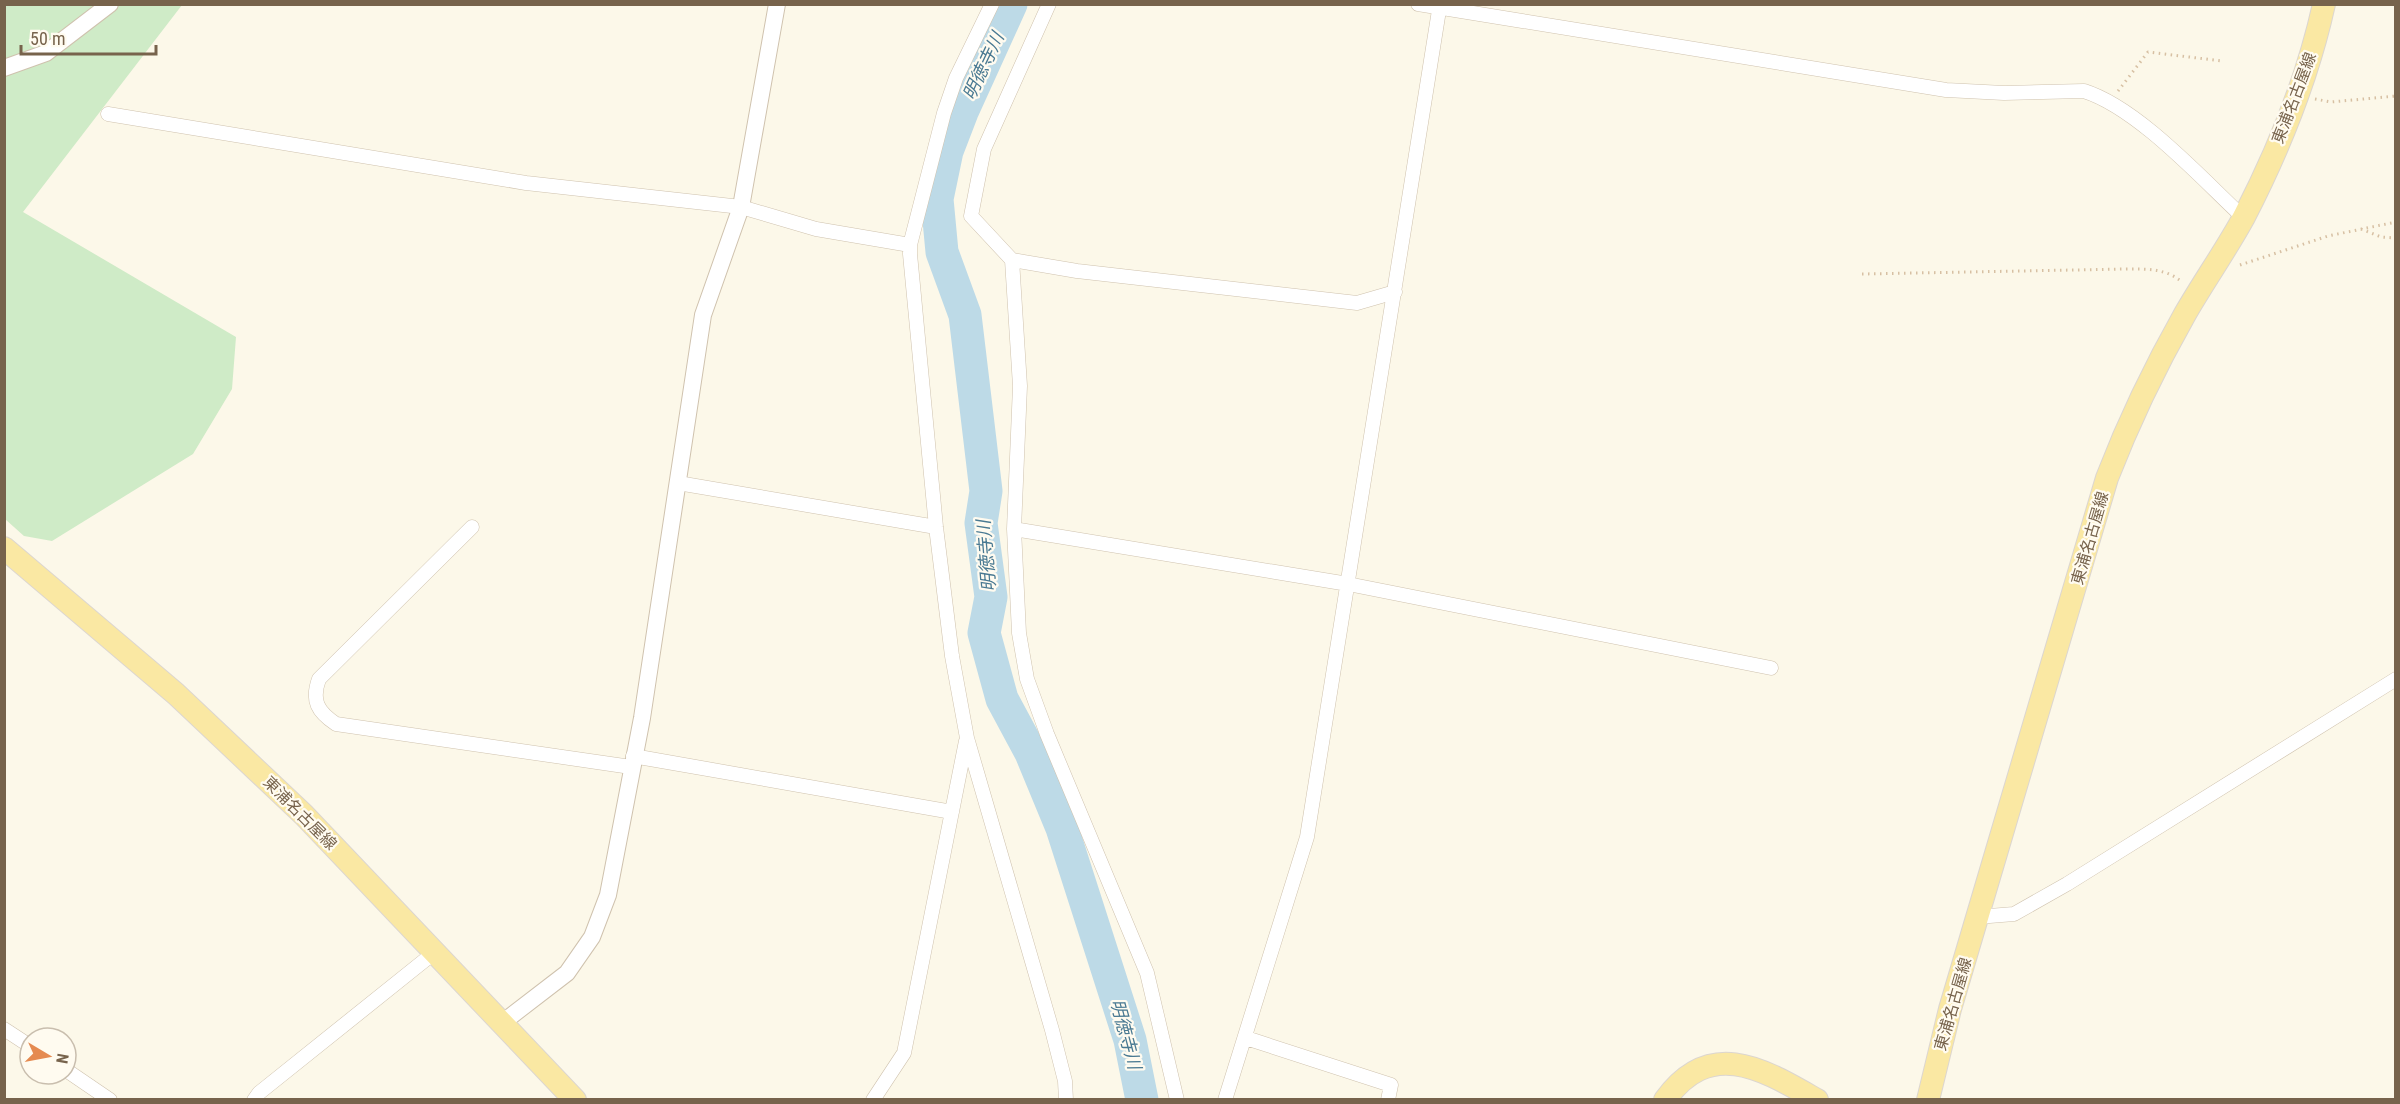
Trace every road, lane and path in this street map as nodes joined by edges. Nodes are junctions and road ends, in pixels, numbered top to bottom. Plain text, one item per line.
1 (111, 4) edge
2 (777, 4) edge
3 (992, 4) edge
4 (1049, 4) edge
5 (1418, 4) edge
6 (2324, 4) edge
7 (1440, 6) edge
8 (2222, 60) dead end
9 (4, 68) edge
10 (2296, 96) junction
11 (2396, 96) edge
12 (2112, 105) junction
13 (108, 114) dead end
14 (741, 207) junction
15 (2243, 218) junction
16 (2396, 222) edge
17 (2360, 228) junction
18 (2396, 238) edge
19 (910, 245) junction
20 (1012, 260) junction
21 (2218, 260) junction
22 (1862, 274) dead end
23 (1395, 292) junction
24 (2198, 293) junction
25 (678, 483) junction
26 (472, 527) dead end
27 (936, 527) junction
28 (1014, 529) junction
29 (4, 548) edge
30 (1348, 584) junction
31 (1771, 668) dead end
32 (2396, 679) edge
33 (967, 738) junction
34 (632, 761) junction
35 (952, 812) junction
36 (1977, 917) junction
37 (435, 952) junction
38 (502, 1023) junction
39 (4, 1029) edge
40 (18, 1038) edge
41 (1246, 1038) junction
42 (78, 1078) edge
43 (110, 1100) edge
44 (254, 1100) edge
45 (575, 1100) edge
46 (873, 1100) edge
47 (1066, 1100) edge
48 (1177, 1100) edge
49 (1226, 1100) edge
50 (1388, 1100) edge
51 (1665, 1100) edge
52 (1817, 1100) edge
53 (1928, 1100) edge

1 - 9 street
2 - 14 street
3 - 19 street
4 - 20 street
5 - 7 street
6 - 10 main road, 東浦名古屋線
7 - 12 street
7 - 23 street
8 - 12 path
10 - 11 path
10 - 15 main road, 東浦名古屋線
12 - 15 street
13 - 14 street
14 - 19 street
14 - 25 street
15 - 21 main road, 東浦名古屋線
16 - 17 path
17 - 18 path
17 - 21 path
19 - 27 street
20 - 23 street
20 - 28 street
21 - 24 main road, 東浦名古屋線
22 - 24 path
23 - 30 street
24 - 36 main road, 東浦名古屋線
25 - 27 street
25 - 34 street
26 - 34 street
27 - 33 street
28 - 30 street
28 - 48 street
29 - 37 main road, 東浦名古屋線
30 - 31 street
30 - 41 street
32 - 36 street
33 - 35 street
33 - 47 street
34 - 35 street
34 - 38 street
35 - 46 street
36 - 53 main road, 東浦名古屋線
37 - 38 main road, 東浦名古屋線
37 - 44 street
38 - 45 main road, 東浦名古屋線
39 - 40 street
41 - 49 street
41 - 50 street
42 - 43 street
51 - 52 main road

